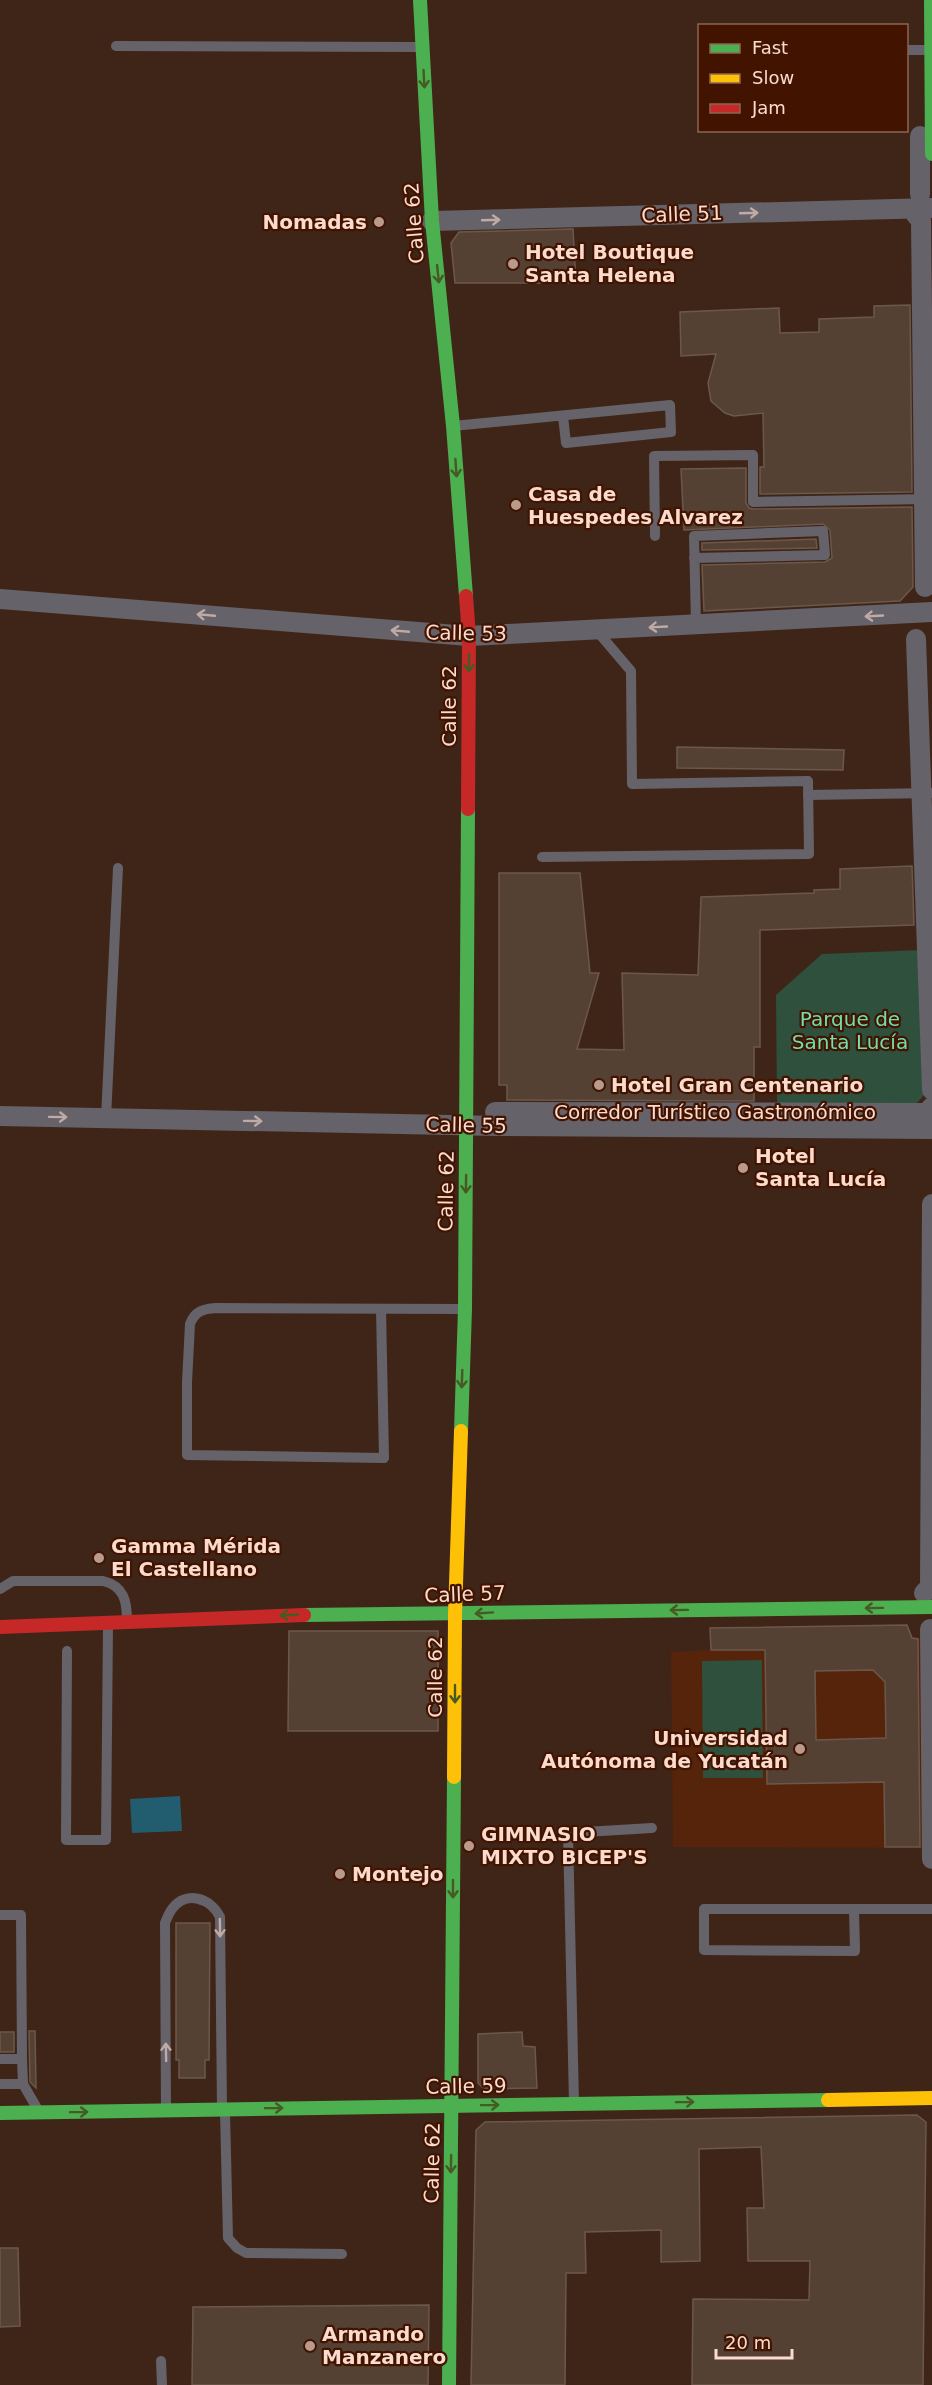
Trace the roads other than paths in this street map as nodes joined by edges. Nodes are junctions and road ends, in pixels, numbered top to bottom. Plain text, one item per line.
1 (420, 0) edge
2 (920, 0) edge
3 (931, 0) edge
4 (116, 46) dead end
5 (423, 47) junction
6 (919, 50) edge
7 (932, 154) edge
8 (923, 205) edge
9 (432, 221) junction
10 (563, 416) junction
11 (453, 426) junction
12 (928, 499) edge
13 (655, 536) dead end
14 (694, 558) junction
15 (925, 587) dead end
16 (0, 599) edge
17 (932, 612) edge
18 (696, 625) junction
19 (597, 631) junction
20 (469, 636) junction
21 (916, 639) dead end
22 (927, 794) edge
23 (808, 795) junction
24 (542, 857) dead end
25 (118, 868) dead end
26 (932, 1090) edge
27 (932, 1107) edge
28 (495, 1112) dead end
29 (0, 1116) edge
30 (106, 1118) junction
31 (467, 1125) junction
32 (932, 1129) edge
33 (499, 1135) dead end
34 (932, 1146) edge
35 (932, 1204) edge
36 (381, 1309) junction
37 (465, 1309) junction
38 (0, 1589) edge
39 (928, 1600) edge
40 (455, 1615) junction
41 (108, 1624) junction
42 (127, 1624) junction
43 (0, 1627) edge
44 (930, 1629) dead end
45 (67, 1651) dead end
46 (652, 1828) dead end
47 (932, 1859) edge
48 (932, 1909) edge
49 (854, 1910) junction
50 (0, 1915) edge
51 (22, 2059) junction
52 (0, 2060) edge
53 (0, 2084) edge
54 (23, 2084) junction
55 (932, 2098) edge
56 (574, 2104) junction
57 (452, 2106) junction
58 (223, 2109) junction
59 (166, 2110) junction
60 (39, 2112) junction
61 (0, 2113) edge
62 (342, 2254) dead end
63 (161, 2361) dead end
64 (162, 2385) edge
65 (449, 2385) edge

1 - 5 main road, Calle 62
2 - 6 street
3 - 6 main road
4 - 5 lane
5 -> 9 main road, Calle 62
6 - 7 main road
6 - 8 street
9 -> 8 street, Calle 51
8 - 12 street
9 -> 11 main road, Calle 62
10 - 10 lane
10 - 11 lane
11 -> 20 main road, Calle 62
12 - 13 lane
12 - 15 street
14 - 14 lane
14 - 18 lane
20 -> 16 street, Calle 53
17 -> 18 street, Calle 53
18 -> 19 street, Calle 53
19 - 20 street, Calle 53
19 - 23 lane
20 -> 31 main road, Calle 62
21 - 22 street
22 - 23 lane
22 - 26 street
23 - 24 lane
25 - 30 lane
27 - 28 street, Corredor Turístico Gastronómico
29 -> 30 street, Calle 55
30 -> 31 street, Calle 55
31 - 32 street, Calle 55
31 -> 37 main road, Calle 62
33 - 34 street, Corredor Turístico Gastronómico
35 - 39 street
36 - 36 lane
36 - 37 lane
37 -> 40 main road, Calle 62
38 - 42 lane
39 -> 40 main road, Calle 57
40 -> 42 main road, Calle 57
40 -> 57 main road, Calle 62
41 - 42 main road, Calle 57
41 - 43 main road, Calle 57
41 - 45 lane
44 - 47 street
46 - 56 lane
48 - 49 lane
49 - 49 lane
50 - 51 lane
51 - 52 lane
51 - 54 lane
53 - 54 lane
54 - 60 lane
56 -> 55 main road, Calle 59
57 -> 56 main road, Calle 59
58 -> 57 main road, Calle 59
57 -> 65 main road, Calle 62
58 - 59 main road, Calle 59
59 -> 58 lane
58 - 62 lane
60 -> 59 main road, Calle 59
60 - 61 main road, Calle 59
63 - 64 lane

